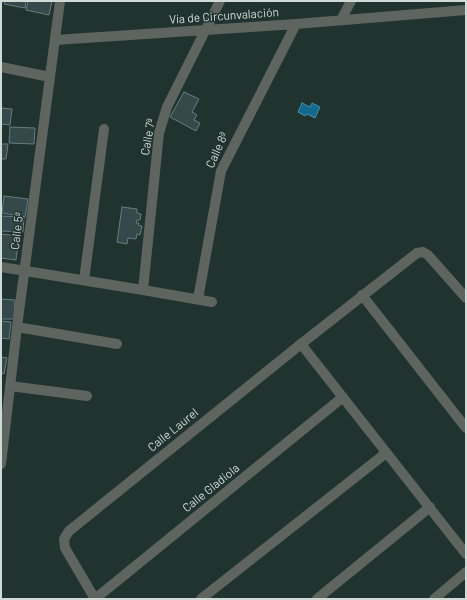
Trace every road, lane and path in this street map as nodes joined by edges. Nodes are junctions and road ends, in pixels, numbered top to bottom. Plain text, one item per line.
1 (60, 1) edge
2 (220, 1) edge
3 (351, 1) edge
4 (466, 10) edge
5 (341, 20) junction
6 (296, 24) junction
7 (205, 30) junction
8 (55, 40) junction
9 (1, 66) edge
10 (50, 77) junction
11 (104, 129) dead end
12 (1, 267) edge
13 (25, 271) junction
14 (84, 280) junction
15 (143, 290) junction
16 (362, 295) junction
17 (466, 298) edge
18 (198, 299) junction
19 (212, 302) dead end
20 (17, 327) junction
21 (117, 344) dead end
22 (301, 344) junction
23 (10, 386) junction
24 (87, 396) dead end
25 (343, 398) junction
26 (466, 428) edge
27 (3, 436) edge
28 (386, 452) junction
29 (1, 464) edge
30 (430, 507) junction
31 (466, 554) edge
32 (466, 572) edge
33 (95, 599) edge
34 (201, 599) edge
35 (317, 599) edge
36 (434, 599) edge

1 - 8 street, Calle 5ª
2 - 7 street, Calle 7ª
3 - 5 street
4 - 5 street, Vía de Circunvalación
5 - 6 street, Vía de Circunvalación
6 - 7 street, Vía de Circunvalación
6 - 18 street, Calle 8ª
7 - 8 street, Vía de Circunvalación
7 - 15 street, Calle 7ª
8 - 10 street, Calle 5ª
9 - 10 street
10 - 13 street, Calle 5ª
11 - 14 street
12 - 13 street
13 - 14 street
13 - 20 street, Calle 5ª
14 - 15 street
15 - 18 street
16 - 17 street, Calle Laurel
16 - 22 street, Calle Laurel
16 - 26 street
18 - 19 street
20 - 21 street
20 - 23 street, Calle 5ª
22 - 25 street
22 - 33 street, Calle Laurel
23 - 24 street
23 - 27 street, Calle 5ª
25 - 28 street
25 - 33 street, Calle Gladiola
27 - 29 street, Calle 5ª
28 - 30 street
28 - 34 street
30 - 31 street
30 - 35 street
32 - 36 street

